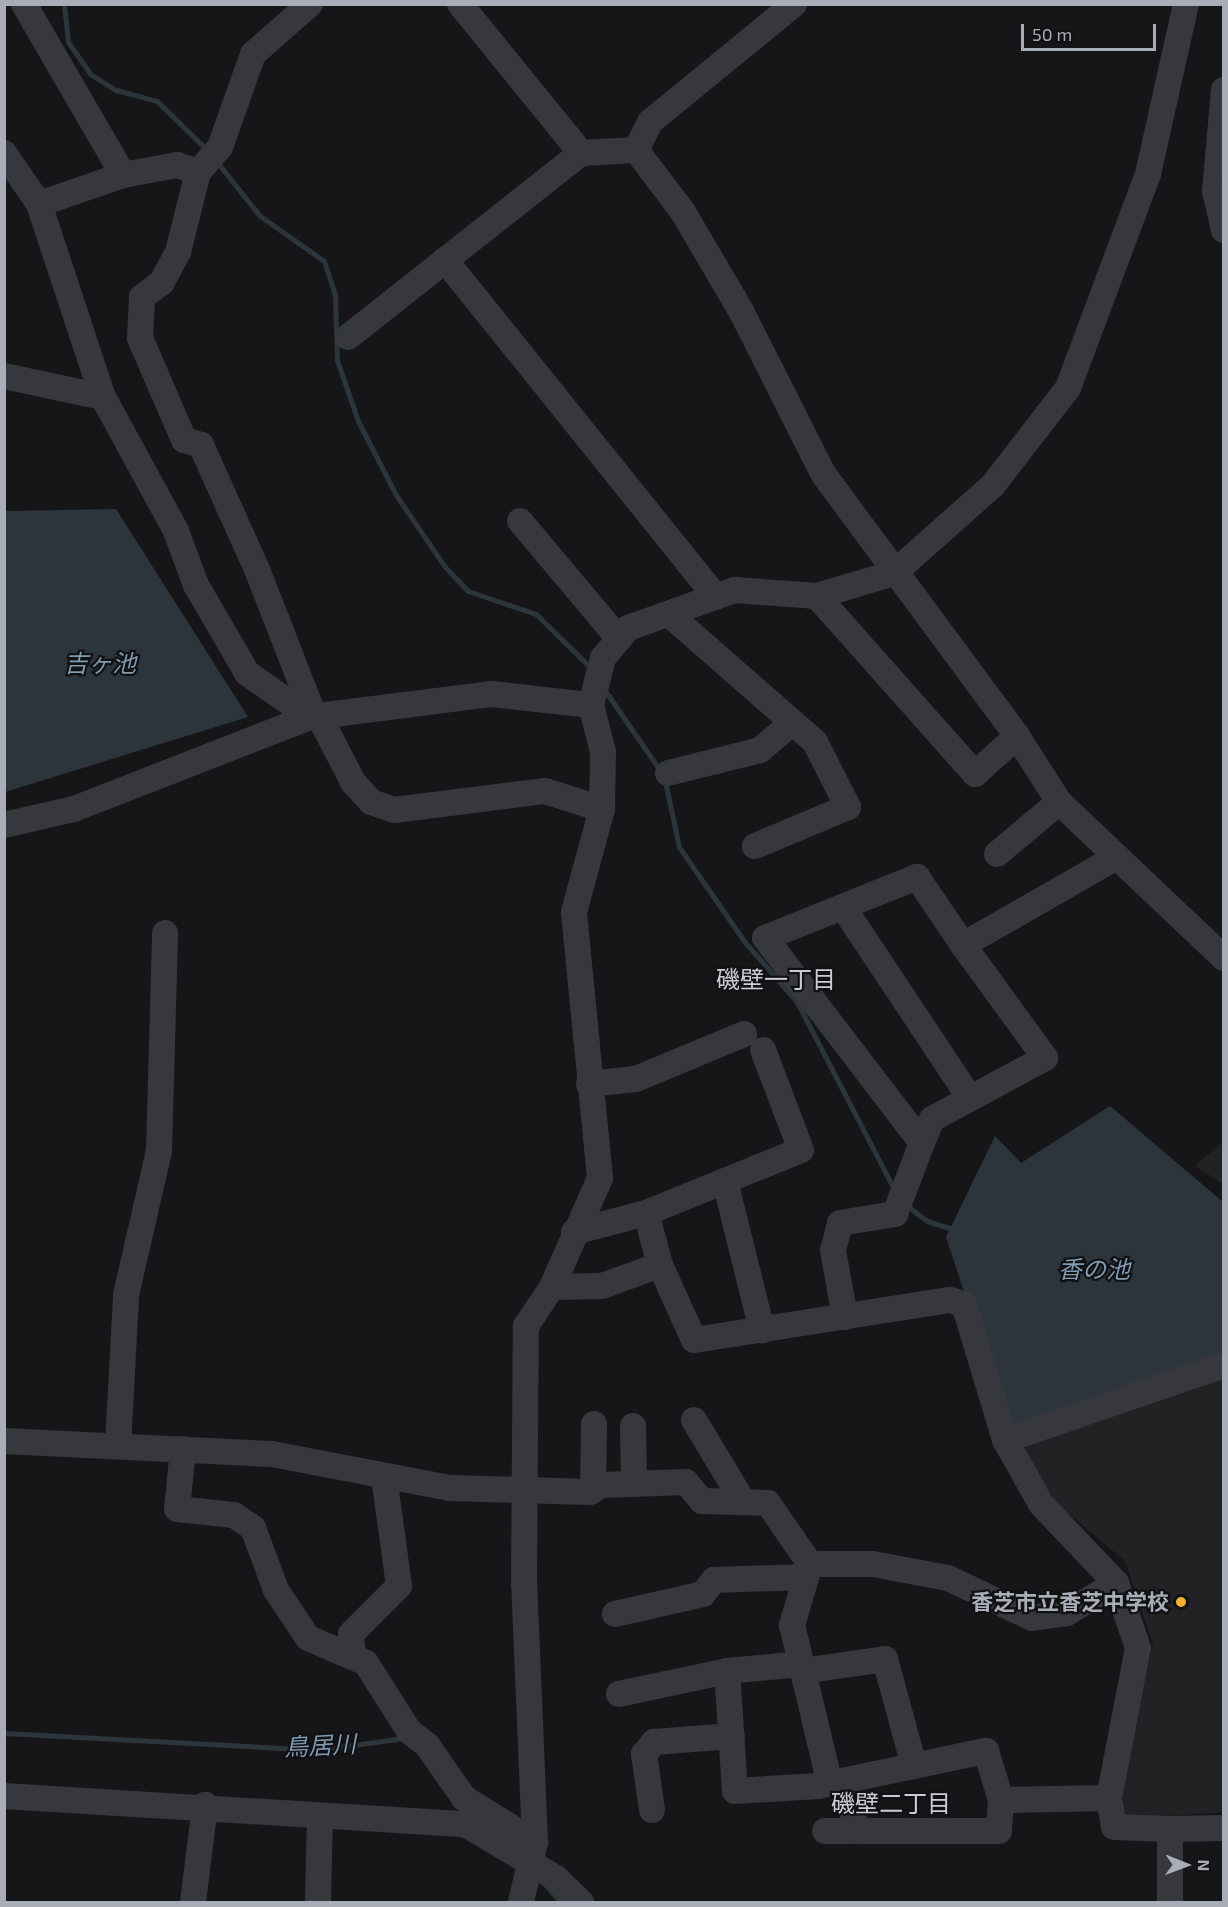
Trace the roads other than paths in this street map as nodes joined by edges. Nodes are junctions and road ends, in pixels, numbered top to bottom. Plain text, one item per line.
1 (24, 4) edge
2 (310, 4) edge
3 (460, 4) edge
4 (794, 4) edge
5 (1185, 4) edge
6 (1224, 90) edge
7 (636, 150) junction
8 (581, 153) junction
9 (8, 167) edge
10 (198, 171) junction
11 (123, 175) junction
12 (39, 204) junction
13 (1224, 230) edge
14 (445, 260) junction
15 (348, 337) dead end
16 (4, 376) edge
17 (104, 397) junction
18 (520, 521) dead end
19 (894, 573) junction
20 (817, 596) junction
21 (717, 597) junction
22 (670, 615) junction
23 (619, 639) junction
24 (591, 705) junction
25 (314, 716) junction
26 (792, 723) junction
27 (1017, 736) junction
28 (668, 773) dead end
29 (1059, 802) junction
30 (602, 809) junction
31 (4, 825) edge
32 (754, 846) dead end
33 (997, 854) dead end
34 (1115, 858) junction
35 (843, 907) junction
36 (165, 933) dead end
37 (963, 945) junction
38 (1224, 958) edge
39 (590, 1084) junction
40 (970, 1098) junction
41 (922, 1143) junction
42 (725, 1181) junction
43 (646, 1214) junction
44 (574, 1232) junction
45 (660, 1265) junction
46 (552, 1287) junction
47 (845, 1317) junction
48 (762, 1330) junction
49 (1224, 1365) edge
50 (694, 1420) dead end
51 (594, 1424) dead end
52 (633, 1426) dead end
53 (1005, 1440) junction
54 (4, 1441) edge
55 (118, 1445) junction
56 (183, 1449) junction
57 (384, 1478) junction
58 (634, 1484) junction
59 (593, 1490) junction
60 (525, 1492) junction
61 (742, 1500) junction
62 (808, 1570) junction
63 (1116, 1583) junction
64 (615, 1614) dead end
65 (353, 1654) junction
66 (802, 1667) junction
67 (727, 1671) junction
68 (619, 1694) dead end
69 (732, 1736) junction
70 (914, 1766) junction
71 (837, 1782) junction
72 (4, 1796) edge
73 (1109, 1798) junction
74 (1001, 1800) junction
75 (206, 1805) junction
76 (652, 1810) dead end
77 (320, 1817) junction
78 (1224, 1828) edge
79 (1170, 1829) junction
80 (825, 1831) dead end
81 (857, 1831) junction
82 (532, 1853) junction
83 (193, 1902) edge
84 (318, 1902) edge
85 (521, 1902) edge
86 (582, 1902) edge
87 (1170, 1902) edge

1 - 11 street
2 - 10 street
3 - 8 street
4 - 7 street
5 - 19 street
6 - 13 street
7 - 8 street
7 - 19 street
8 - 14 street
9 - 12 street
10 - 11 street
10 - 25 street
11 - 12 street
12 - 17 street
14 - 15 street
14 - 21 street
16 - 17 street
17 - 25 street
18 - 23 street
19 - 20 street
19 - 27 street
20 - 21 street
20 - 27 street
21 - 22 street
22 - 23 street
22 - 26 street
23 - 24 street
24 - 25 street
24 - 30 street
25 - 30 street
25 - 31 street
26 - 28 street
26 - 32 street
27 - 29 street
29 - 33 street
29 - 34 street
30 - 39 street
34 - 37 street
34 - 38 street
35 - 37 street
35 - 40 street
35 - 41 street
36 - 55 street
37 - 40 street
39 - 42 street
39 - 44 street
40 - 41 street
41 - 47 street
42 - 43 street
42 - 48 street
43 - 44 street
43 - 45 street
44 - 46 street
45 - 46 street
45 - 48 street
46 - 60 street
47 - 48 street
47 - 53 street
49 - 53 street
50 - 61 street
51 - 59 street
52 - 58 street
53 - 63 street
54 - 55 street
55 - 56 street
56 - 57 street
56 - 65 street
57 - 60 street
57 - 65 street
58 - 59 street
58 - 61 street
59 - 60 street
60 - 82 street
61 - 62 street
62 - 63 street
62 - 64 street
62 - 66 street
63 - 73 street
65 - 82 street
66 - 67 street
66 - 70 street
66 - 71 street
67 - 68 street
67 - 69 street
69 - 71 street
69 - 76 street
70 - 71 street
70 - 74 street
71 - 81 street
72 - 75 street
73 - 74 street
73 - 79 street
74 - 81 street
75 - 77 street
75 - 83 street
77 - 82 street
77 - 84 street
78 - 79 street
79 - 87 street
80 - 81 street
82 - 85 street
82 - 86 street

